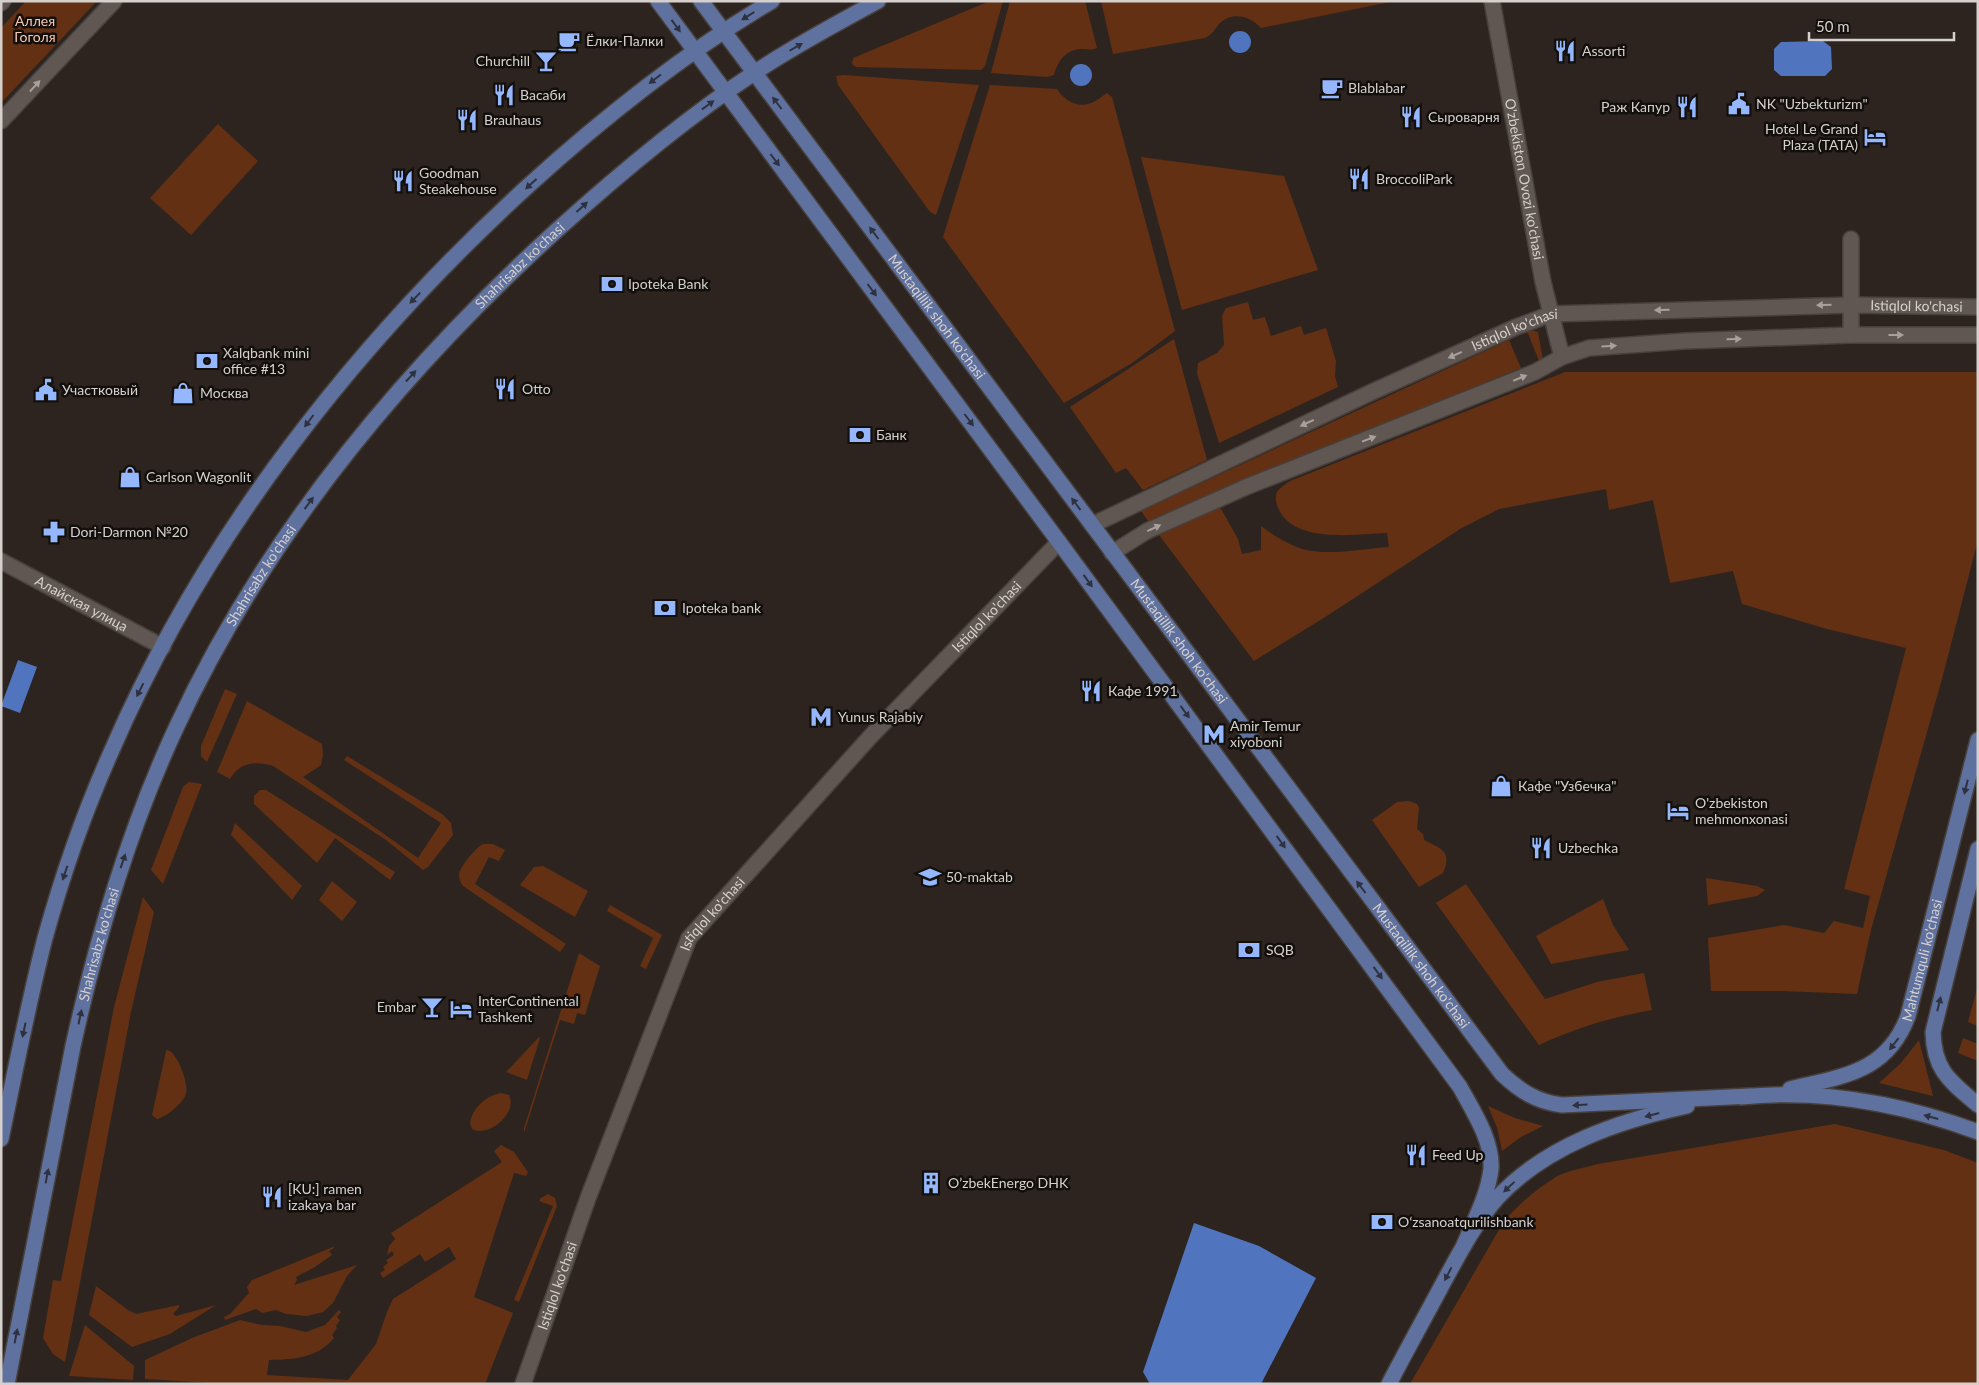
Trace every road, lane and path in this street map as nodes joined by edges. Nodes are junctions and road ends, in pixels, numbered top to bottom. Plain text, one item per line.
1 (114, 1) edge
2 (658, 1) edge
3 (701, 1) edge
4 (772, 1) edge
5 (878, 1) edge
6 (1492, 1) edge
7 (723, 32) junction
8 (694, 51) junction
9 (754, 72) junction
10 (725, 92) junction
11 (1, 121) edge
12 (1851, 239) dead end
13 (1852, 304) junction
14 (1978, 307) edge
15 (1551, 314) junction
16 (1851, 335) junction
17 (1978, 335) edge
18 (1562, 357) junction
19 (1092, 526) junction
20 (1059, 542) junction
21 (1112, 553) junction
22 (1, 560) edge
23 (162, 647) junction
24 (1978, 740) edge
25 (1978, 849) edge
26 (1769, 1094) junction
27 (1751, 1096) junction
28 (1978, 1105) edge
29 (1978, 1132) edge
30 (1, 1139) edge
31 (1464, 1245) junction
32 (1432, 1303) junction
33 (7, 1384) edge
34 (523, 1384) edge
35 (1378, 1384) edge
36 (1389, 1384) edge

11 -> 1 street
2 -> 8 main road
3 - 7 main road, Mustaqillik shoh ko'chasi
4 -> 7 main road
9 -> 5 main road, Shahrisabz ko'chasi
6 - 15 street, O'zbekiston Ovozi ko'chasi
7 - 8 main road
7 - 9 main road, Mustaqillik shoh ko'chasi
8 - 10 main road
8 -> 23 main road
9 - 10 main road, Shahrisabz ko'chasi
19 -> 9 main road, Mustaqillik shoh ko'chasi
10 -> 20 main road
33 -> 10 main road, Shahrisabz ko'chasi
12 - 13 street
13 - 14 street, Istiqlol ko'chasi
13 -> 15 street, Istiqlol ko'chasi
13 - 16 street
15 - 18 street, O'zbekiston Ovozi ko'chasi
15 -> 19 street, Istiqlol ko'chasi
16 -> 17 street, Istiqlol ko'chasi
18 -> 16 street, Istiqlol ko'chasi
21 -> 18 street, Istiqlol ko'chasi
19 - 21 main road, Mustaqillik shoh ko'chasi
20 -> 31 main road
20 - 34 street, Istiqlol ko'chasi
27 -> 21 main road, Mustaqillik shoh ko'chasi
22 - 23 street, Алайская улица
23 -> 30 main road
24 -> 26 main road, Mahtumquli ko'chasi
28 -> 25 main road, Mahtumquli ko'chasi
26 - 27 main road
29 -> 26 main road
27 -> 31 main road
31 -> 32 main road
32 - 35 main road
32 - 36 main road

